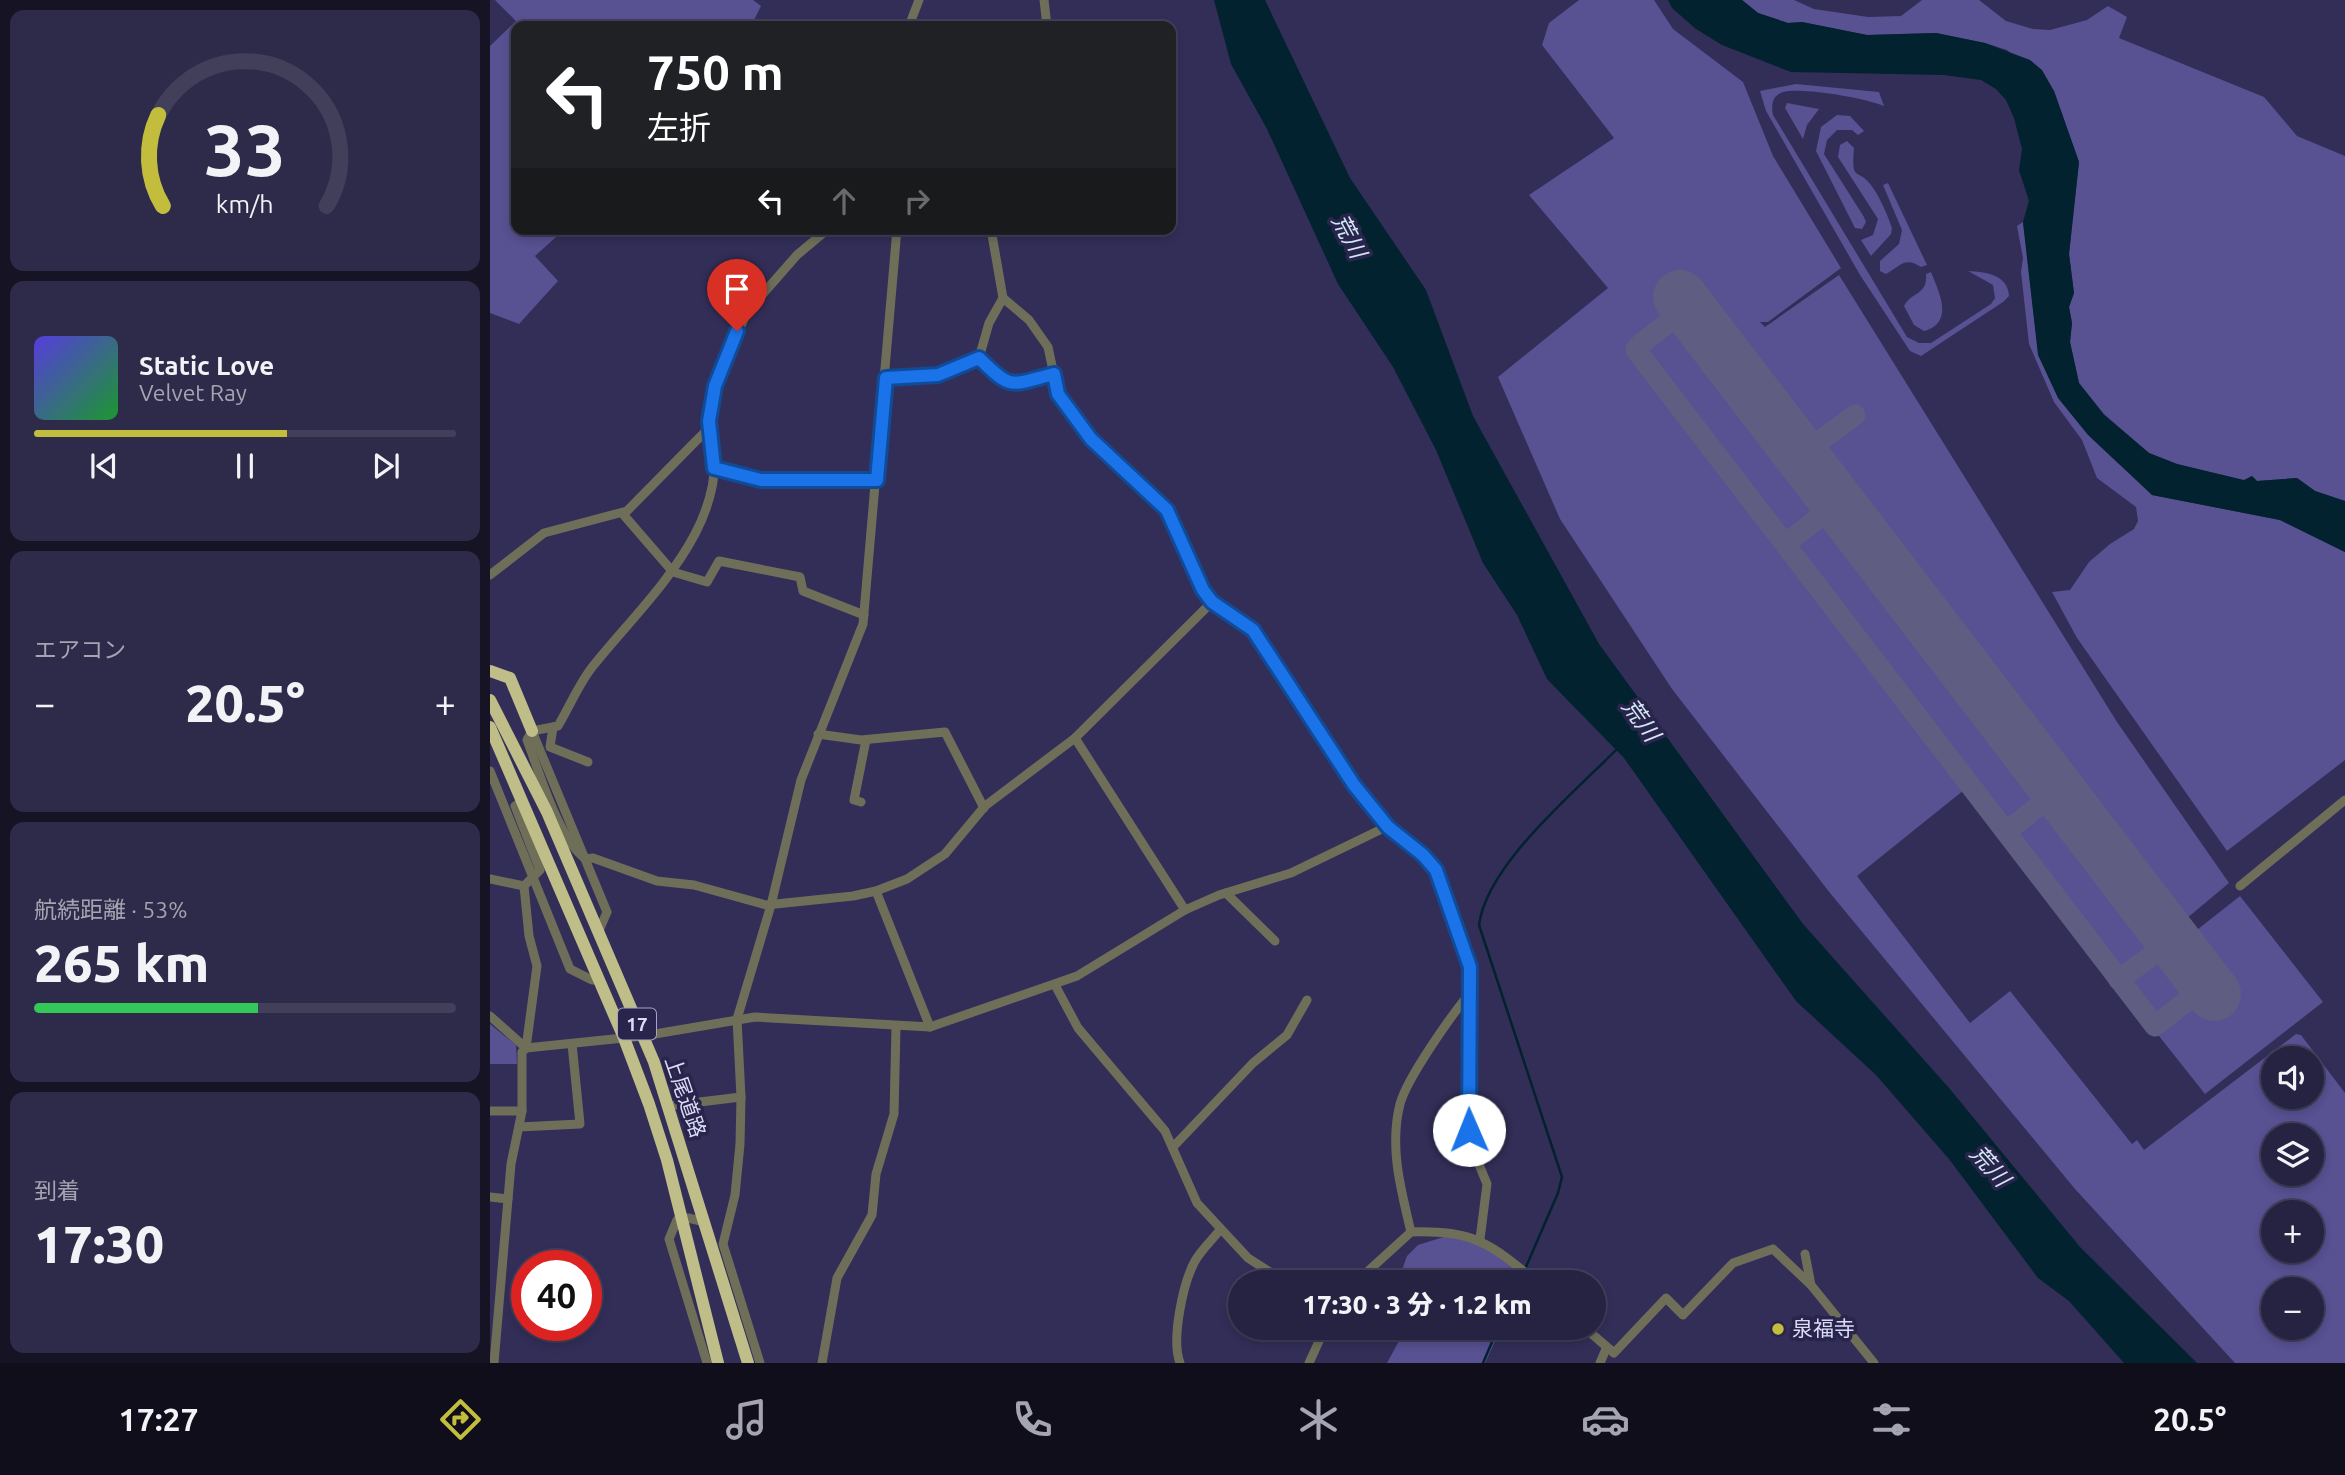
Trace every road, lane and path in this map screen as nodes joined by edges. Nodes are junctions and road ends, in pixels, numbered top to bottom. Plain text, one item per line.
1 (919, 0) edge
2 (1044, 0) edge
3 (911, 21) edge
4 (1046, 21) edge
5 (821, 235) edge
6 (897, 235) edge
7 (992, 235) edge
8 (1003, 298) junction
9 (979, 358) junction
10 (1054, 374) junction
11 (886, 378) junction
12 (709, 421) junction
13 (714, 468) junction
14 (877, 480) junction
15 (621, 513) junction
16 (673, 572) junction
17 (490, 575) edge
18 (1212, 602) junction
19 (864, 615) junction
20 (490, 671) edge
21 (490, 700) edge
22 (490, 727) edge
23 (553, 727) junction
24 (532, 731) junction
25 (818, 734) junction
26 (1075, 738) junction
27 (866, 740) junction
28 (588, 762) dead end
29 (490, 771) edge
30 (2345, 800) edge
31 (861, 802) dead end
32 (518, 804) dead end
33 (984, 808) junction
34 (1388, 827) junction
35 (586, 859) junction
36 (534, 877) junction
37 (490, 879) edge
38 (524, 886) junction
39 (2240, 886) dead end
40 (876, 891) junction
41 (1226, 893) junction
42 (771, 905) junction
43 (1185, 909) junction
44 (598, 933) junction
45 (1275, 941) dead end
46 (598, 980) junction
47 (1055, 985) junction
48 (1469, 994) junction
49 (1307, 1000) dead end
50 (490, 1016) edge
51 (737, 1019) junction
52 (896, 1027) junction
53 (929, 1027) junction
54 (643, 1036) junction
55 (624, 1038) junction
56 (572, 1044) junction
57 (526, 1048) junction
58 (741, 1097) junction
59 (675, 1105) dead end
60 (490, 1111) edge
61 (522, 1111) junction
62 (519, 1127) junction
63 (1174, 1146) junction
64 (490, 1197) edge
65 (508, 1199) junction
66 (682, 1217) junction
67 (706, 1222) junction
68 (1220, 1230) junction
69 (1411, 1232) junction
70 (1480, 1239) junction
71 (1805, 1254) dead end
72 (1267, 1270) edge
73 (1369, 1270) edge
74 (1523, 1270) edge
75 (495, 1284) edge
76 (1811, 1284) junction
77 (1320, 1340) edge
78 (1597, 1340) edge
79 (1606, 1349) junction
80 (494, 1363) edge
81 (707, 1363) edge
82 (718, 1363) edge
83 (748, 1363) edge
84 (760, 1363) edge
85 (822, 1363) edge
86 (1180, 1363) edge
87 (1309, 1363) edge
88 (1600, 1363) edge
89 (1874, 1363) edge

1 - 3 street
2 - 4 street
5 - 12 street
6 - 11 street
7 - 8 street
8 - 9 street
8 - 10 street
9 - 10 street
9 - 11 street
10 - 18 street
11 - 14 street
12 - 13 street
12 - 15 street
13 - 14 street
13 - 16 street
14 - 19 street
15 - 16 street
15 - 17 street
16 - 19 street
16 - 23 street
18 - 26 street
18 - 34 street
19 - 25 street
20 - 24 highway
21 - 44 highway, 上尾道路 / 17
22 - 46 highway, 上尾道路 / 17
23 - 24 street
23 - 28 street
24 - 35 street
24 - 35 street
25 - 27 street
25 - 42 street
26 - 33 street
26 - 43 street
27 - 31 street
27 - 33 street
29 - 36 street
30 - 39 street
32 - 36 street
33 - 40 street
34 - 41 street
34 - 48 street
35 - 42 street
35 - 44 street
36 - 38 street
36 - 46 street
37 - 38 street
38 - 57 street
40 - 42 street
40 - 53 street
41 - 43 street
41 - 45 street
42 - 51 street
43 - 47 street
44 - 54 highway, 上尾道路 / 17
46 - 55 highway, 上尾道路 / 17
47 - 53 street
47 - 63 street
48 - 69 street
48 - 70 street
49 - 63 street
50 - 57 street
51 - 52 street
51 - 54 street
51 - 58 street
52 - 53 street
52 - 85 street
54 - 55 street
54 - 67 highway, 上尾道路 / 17
55 - 56 street
55 - 66 highway, 上尾道路 / 17
56 - 57 street
56 - 62 street
57 - 61 street
58 - 59 street
58 - 84 street
60 - 61 street
61 - 62 street
62 - 65 street
63 - 68 street
64 - 65 street
65 - 75 street
66 - 67 street
66 - 81 street
66 - 82 highway, 上尾道路 / 17
67 - 83 highway, 上尾道路 / 17
68 - 72 street
68 - 86 street
69 - 70 street
69 - 73 street
70 - 74 street
71 - 76 street
75 - 80 street
76 - 79 street
76 - 89 street
77 - 87 street
78 - 79 street
79 - 88 street

